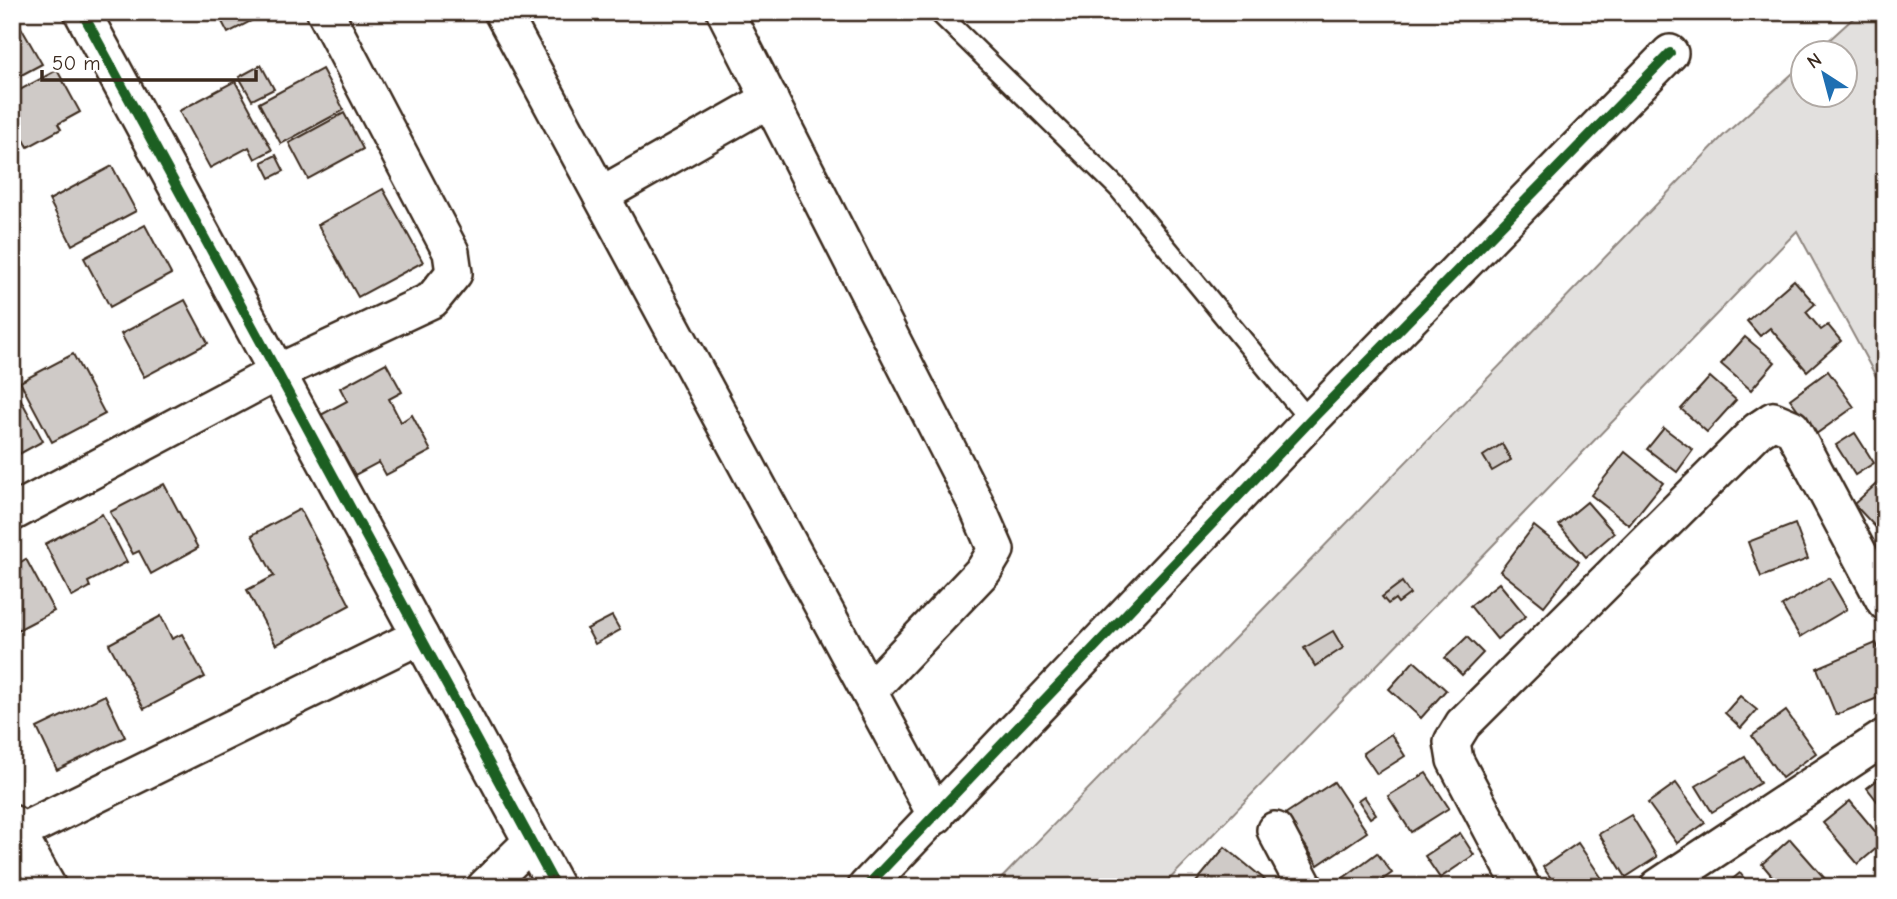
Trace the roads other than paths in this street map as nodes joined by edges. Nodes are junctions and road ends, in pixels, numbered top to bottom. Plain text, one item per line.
1 (82, 12) edge
2 (325, 12) edge
3 (502, 12) edge
4 (725, 12) edge
5 (938, 12) edge
6 (1670, 53) dead end
7 (769, 99) junction
8 (601, 195) junction
9 (276, 373) junction
10 (1310, 421) junction
11 (12, 513) edge
12 (1885, 602) edge
13 (420, 636) junction
14 (869, 691) junction
15 (1885, 737) edge
16 (936, 816) junction
17 (1275, 830) dead end
18 (14, 831) edge
19 (531, 842) junction
20 (48, 887) edge
21 (485, 887) edge
22 (556, 887) edge
23 (866, 887) edge
24 (1305, 887) edge
25 (1522, 887) edge
26 (1658, 887) edge

1 - 9 street
2 - 9 street
3 - 8 street
4 - 7 street
5 - 10 lane
6 - 10 street
7 - 8 street
7 - 14 street
8 - 14 street
9 - 11 street
9 - 13 street
10 - 16 street
12 - 25 street
13 - 18 street
13 - 19 street
14 - 16 street
15 - 26 street
16 - 23 street
17 - 24 street
18 - 20 street
19 - 21 street
19 - 22 street

